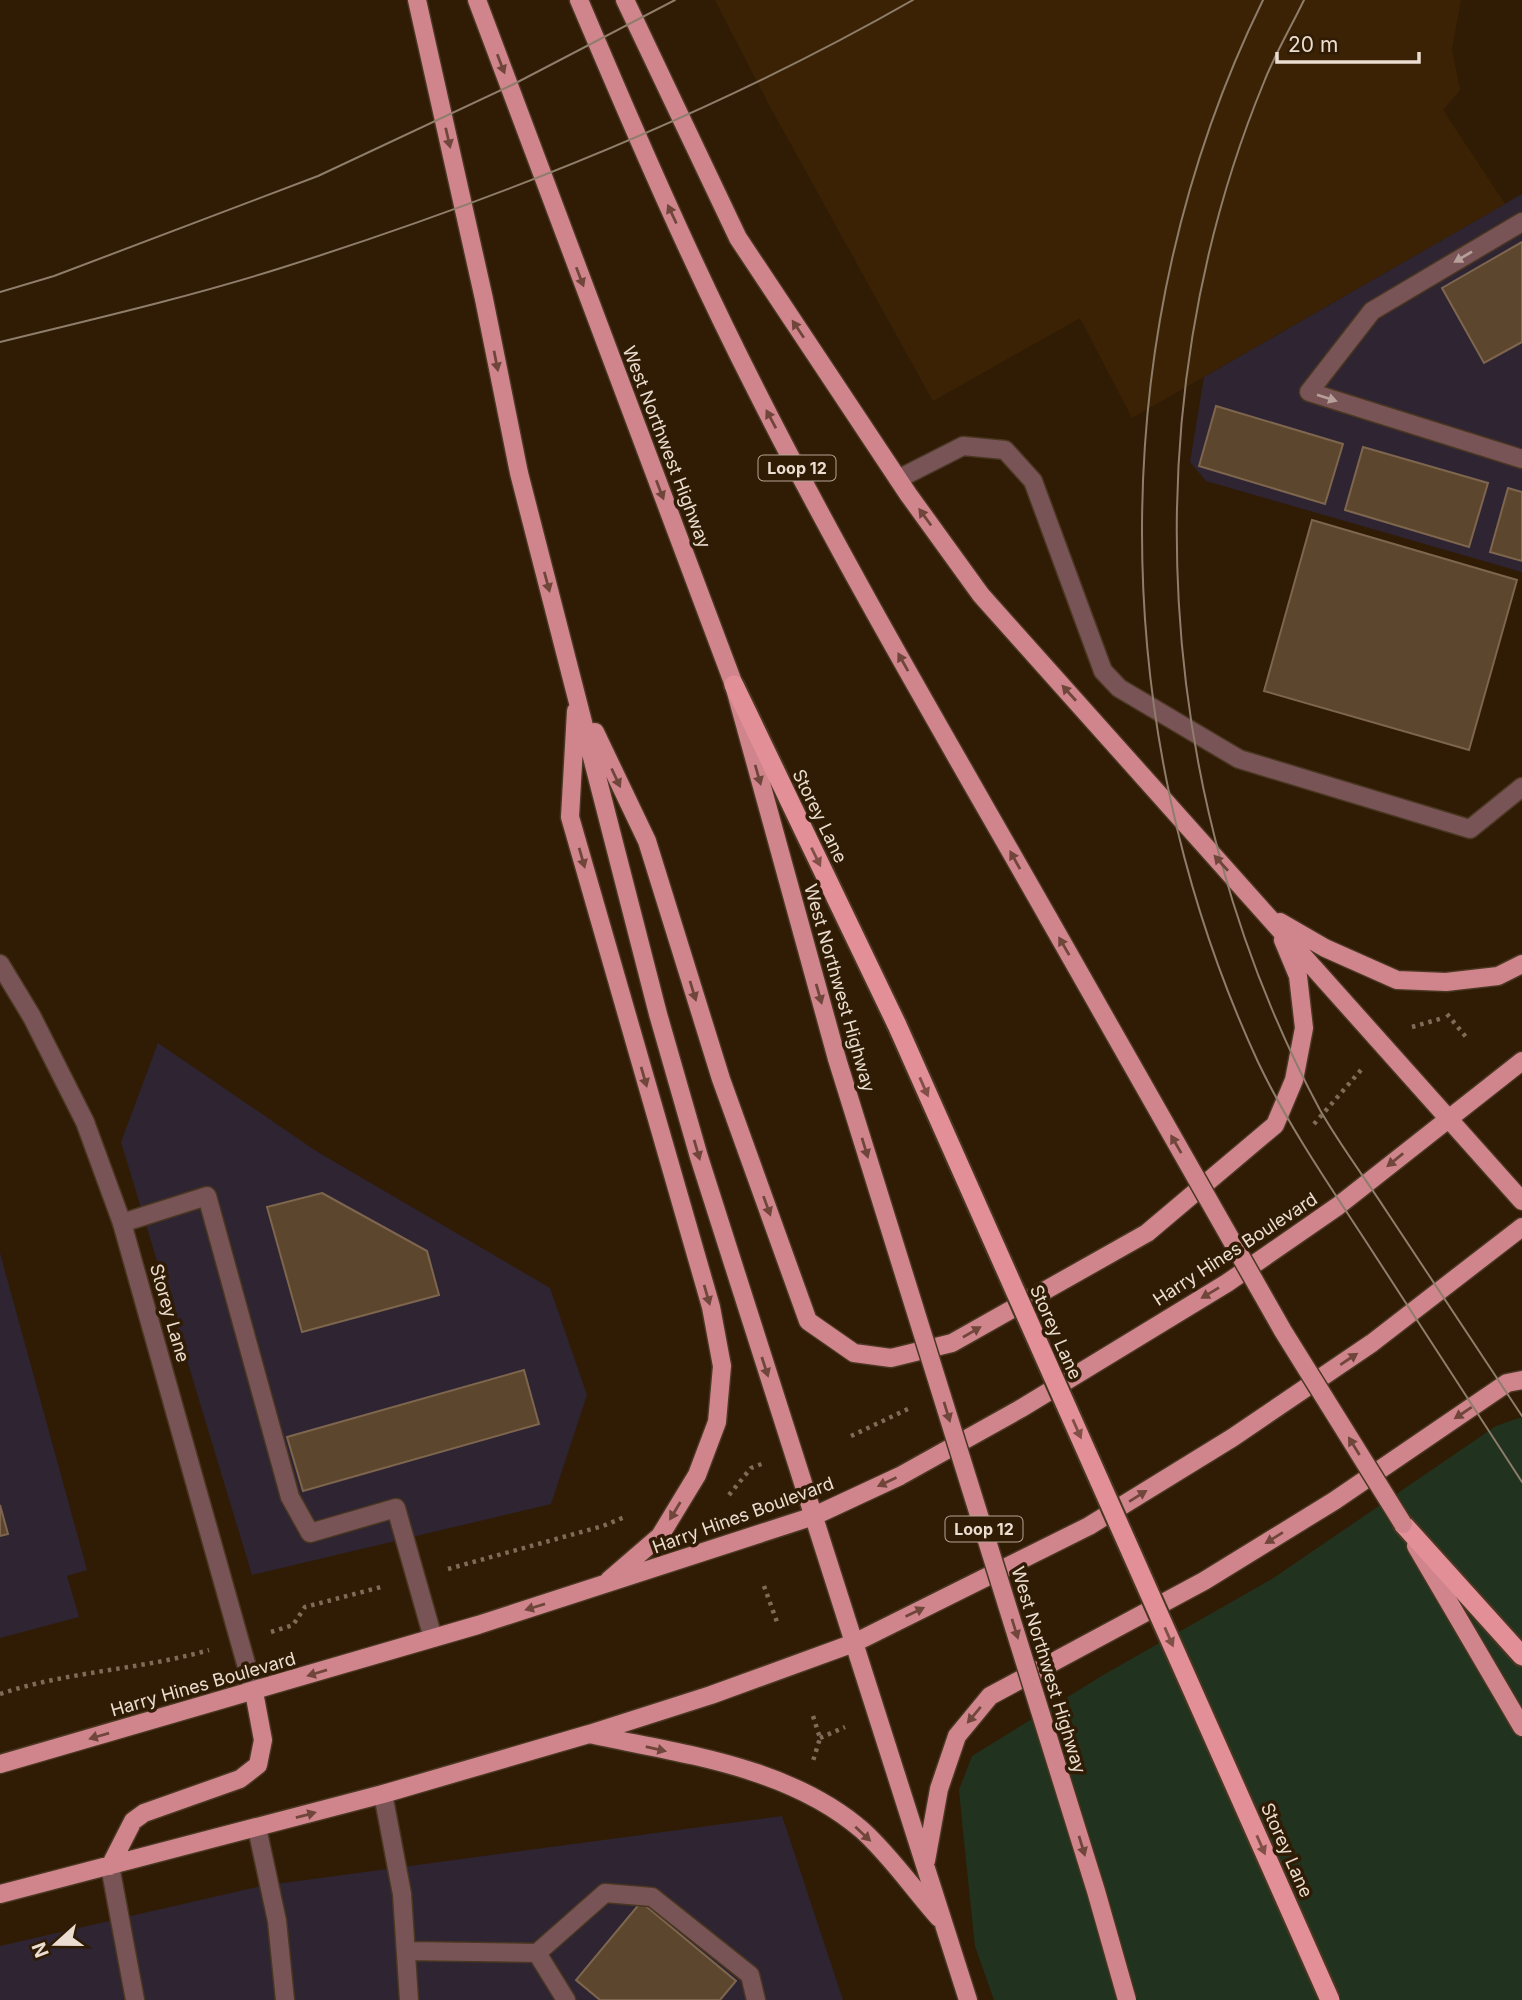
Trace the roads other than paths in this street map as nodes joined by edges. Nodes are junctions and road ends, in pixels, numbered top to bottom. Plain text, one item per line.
1 (417, 0) edge
2 (477, 0) edge
3 (579, 0) edge
4 (625, 0) edge
5 (1522, 222) edge
6 (1522, 459) edge
7 (898, 478) junction
8 (734, 685) junction
9 (576, 694) junction
10 (1522, 787) edge
11 (1272, 921) junction
12 (0, 964) edge
13 (1522, 964) edge
14 (1522, 1061) edge
15 (1448, 1118) junction
16 (1522, 1201) edge
17 (122, 1223) junction
18 (1522, 1227) edge
19 (1522, 1380) edge
20 (814, 1516) junction
21 (1403, 1524) junction
22 (600, 1587) junction
23 (433, 1638) junction
24 (854, 1643) junction
25 (1522, 1657) edge
26 (254, 1692) junction
27 (1522, 1727) edge
28 (589, 1734) junction
29 (0, 1764) edge
30 (383, 1794) junction
31 (257, 1828) junction
32 (925, 1864) junction
33 (110, 1866) junction
34 (0, 1894) edge
35 (944, 1924) junction
36 (406, 1951) junction
37 (537, 1953) junction
38 (135, 2000) edge
39 (285, 2000) edge
40 (409, 2000) edge
41 (566, 2000) edge
42 (756, 2000) edge
43 (968, 2000) edge
44 (1127, 2000) edge
45 (1330, 2000) edge

1 -> 9 main road
2 -> 8 main road, West Northwest Highway / Loop 12
21 -> 3 main road, Loop 12, bridge
7 -> 4 main road
5 -> 6 street
7 - 10 street
11 -> 7 main road
8 -> 44 main road, West Northwest Highway / Loop 12, bridge
8 -> 45 highway, Storey Lane, bridge
9 -> 11 main road
9 -> 20 main road
9 -> 22 main road
11 - 13 main road
11 - 15 main road
12 - 17 street, Storey Lane
14 - 15 main road, Harry Hines Boulevard
15 - 16 main road
15 -> 20 main road, Harry Hines Boulevard
17 - 23 street
17 - 26 street, Storey Lane
24 -> 18 main road
19 -> 32 main road
20 - 22 main road, Harry Hines Boulevard
20 - 24 main road
21 - 25 highway
21 - 27 main road, Loop 12
22 -> 23 main road, Harry Hines Boulevard
23 -> 26 main road, Harry Hines Boulevard
24 - 28 main road
24 - 32 main road
26 -> 29 main road, Harry Hines Boulevard
26 - 33 main road
28 - 30 main road
28 -> 35 main road
31 -> 30 main road
30 - 36 street
31 - 33 main road
31 - 39 street
32 - 35 main road
33 - 34 main road
33 - 38 street
35 - 43 main road
36 - 37 street
36 - 40 street
37 - 41 street
37 - 42 street

